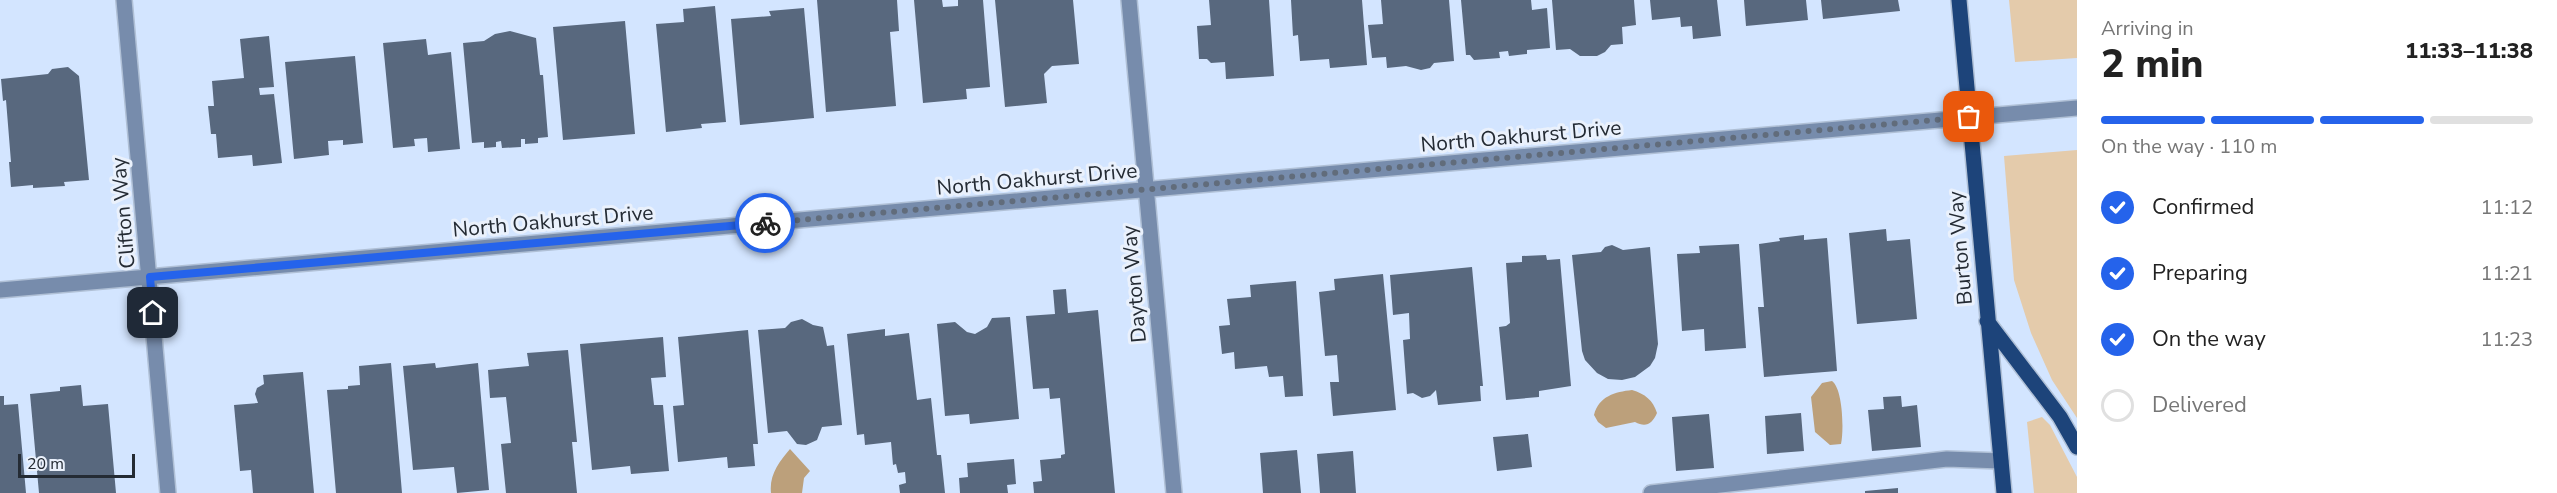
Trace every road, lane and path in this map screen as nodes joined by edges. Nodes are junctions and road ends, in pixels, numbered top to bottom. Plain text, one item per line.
1 (124, 0) edge
2 (1129, 0) edge
3 (1959, 0) edge
4 (2077, 108) edge
5 (1969, 117) junction
6 (1146, 190) junction
7 (150, 277) junction
8 (0, 290) edge
9 (1987, 321) junction
10 (2077, 447) edge
11 (2001, 461) junction
12 (168, 493) edge
13 (1174, 493) edge
14 (1651, 493) edge
15 (2004, 493) edge

1 - 7 street, Clifton Way
2 - 6 street, Dayton Way
3 - 5 main road, Burton Way
4 - 5 street, North Oakhurst Drive
5 - 6 street, North Oakhurst Drive
5 - 9 main road, Burton Way
6 - 7 street, North Oakhurst Drive
6 - 13 street, Dayton Way
7 - 8 street, North Oakhurst Drive
7 - 12 street, Clifton Way
9 - 10 main road
9 - 11 main road, Burton Way
11 - 14 street
11 - 15 main road, Burton Way

